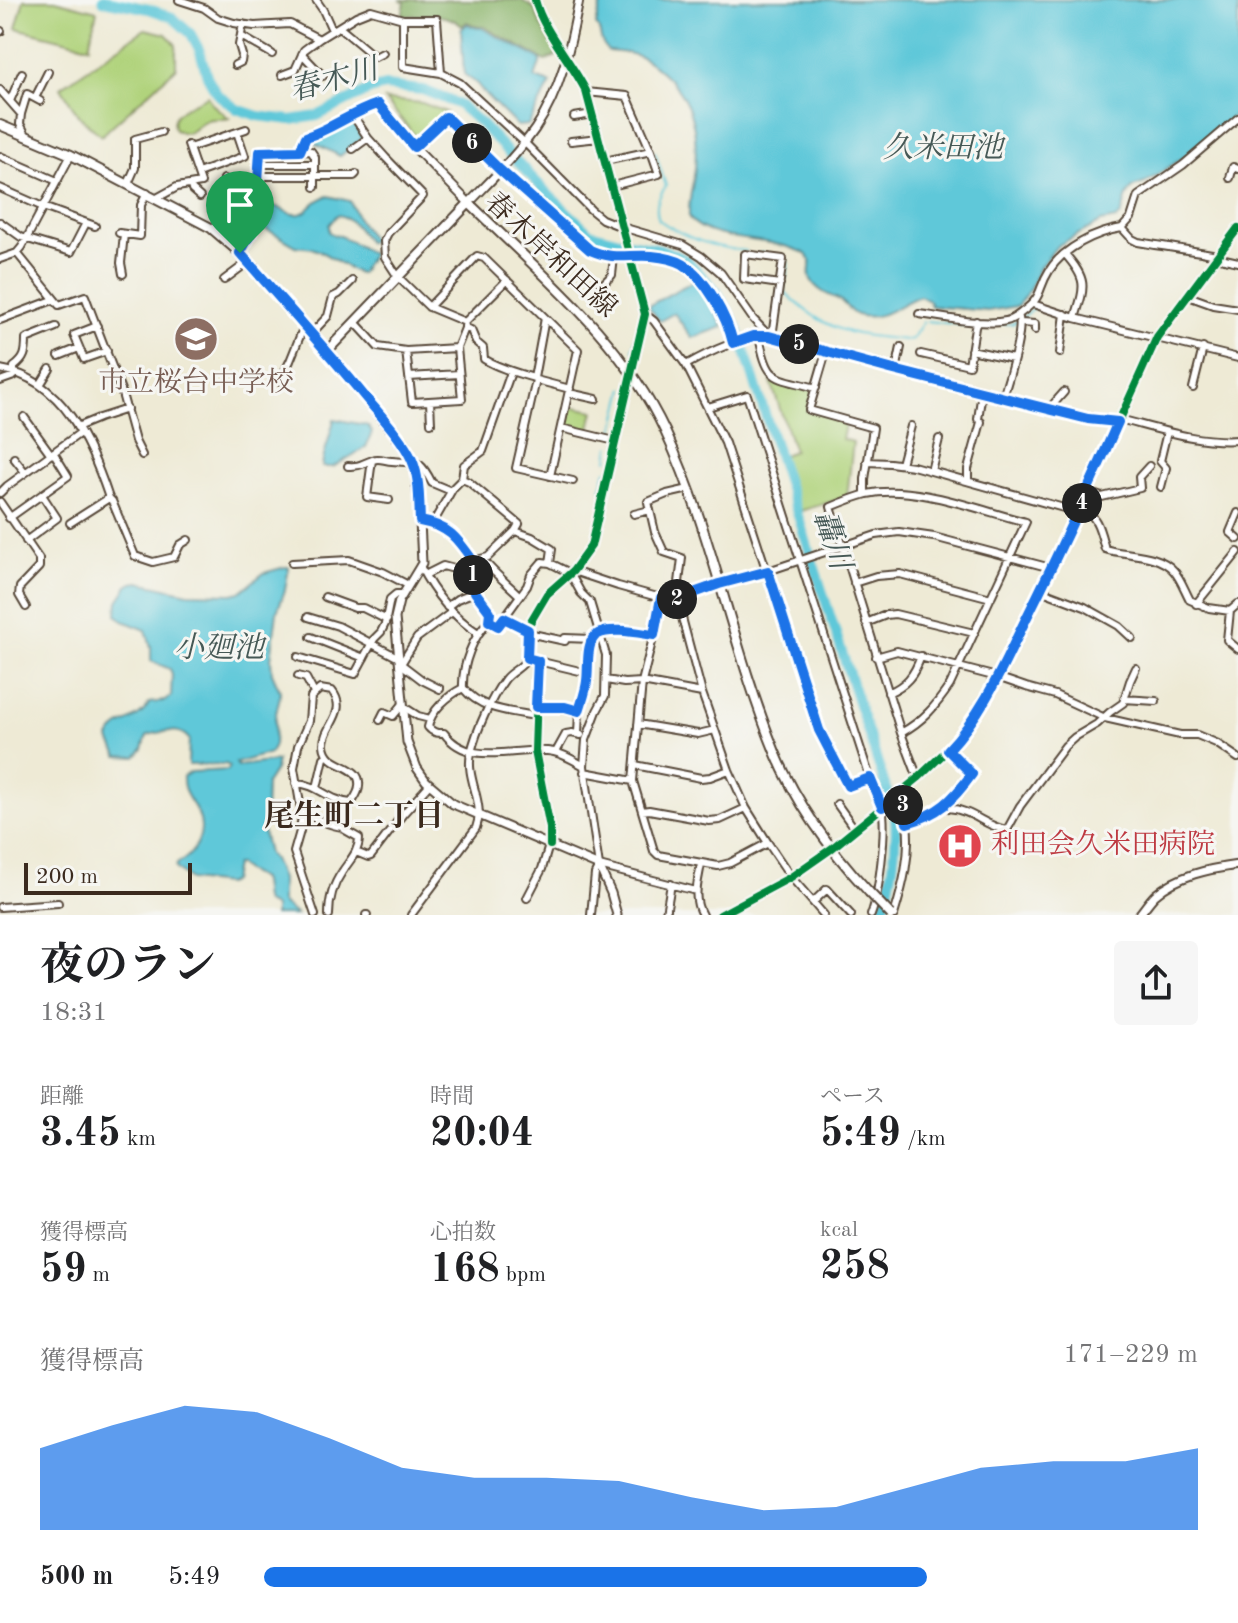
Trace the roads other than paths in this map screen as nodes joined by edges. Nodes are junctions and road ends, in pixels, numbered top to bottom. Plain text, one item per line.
1 (179, 0) edge
2 (316, 0) edge
3 (535, 0) edge
4 (579, 0) edge
5 (403, 19) junction
6 (243, 24) junction
7 (336, 28) junction
8 (241, 36) junction
9 (319, 39) junction
10 (383, 53) dead end
11 (272, 54) dead end
12 (302, 54) junction
13 (566, 57) junction
14 (235, 65) dead end
15 (48, 72) dead end
16 (22, 73) dead end
17 (441, 73) junction
18 (282, 75) dead end
19 (323, 76) dead end
20 (0, 90) edge
21 (586, 92) junction
22 (10, 101) junction
23 (378, 104) joint
24 (21, 114) junction
25 (352, 114) junction
26 (593, 114) junction
27 (574, 117) dead end
28 (1238, 118) edge
29 (0, 125) edge
30 (246, 129) dead end
31 (161, 132) dead end
32 (237, 132) junction
33 (26, 135) junction
34 (368, 138) junction
35 (599, 138) junction
36 (571, 141) dead end
37 (525, 143) junction
38 (414, 147) junction
39 (353, 149) dead end
40 (300, 151) junction
41 (651, 151) junction
42 (71, 155) junction
43 (0, 156) edge
44 (605, 161) junction
45 (258, 164) junction
46 (315, 164) junction
47 (1238, 169) edge
48 (500, 170) junction
49 (198, 173) junction
50 (356, 174) dead end
51 (258, 176) junction
52 (315, 176) junction
53 (1230, 178) dead end
54 (224, 179) dead end
55 (57, 181) junction
56 (128, 184) junction
57 (191, 185) junction
58 (612, 186) junction
59 (315, 187) dead end
60 (0, 188) edge
61 (147, 193) junction
62 (257, 195) junction
63 (200, 197) dead end
64 (157, 198) junction
65 (469, 203) junction
66 (43, 207) junction
67 (216, 211) dead end
68 (253, 220) junction
69 (0, 222) edge
70 (86, 223) junction
71 (95, 226) dead end
72 (622, 227) junction
73 (1122, 228) junction
74 (1238, 228) edge
75 (28, 238) junction
76 (17, 253) junction
77 (240, 253) junction
78 (1065, 254) junction
79 (1217, 256) junction
80 (614, 257) junction
81 (630, 258) junction
82 (0, 259) edge
83 (248, 262) junction
84 (1238, 262) edge
85 (123, 274) dead end
86 (398, 277) junction
87 (224, 280) dead end
88 (507, 280) junction
89 (352, 281) dead end
90 (780, 284) junction
91 (598, 289) dead end
92 (1188, 296) junction
93 (53, 300) junction
94 (1033, 304) junction
95 (429, 307) junction
96 (1238, 309) edge
97 (645, 314) junction
98 (919, 314) dead end
99 (1065, 314) junction
100 (1018, 315) junction
101 (546, 318) junction
102 (1075, 318) junction
103 (0, 320) edge
104 (976, 321) junction
105 (355, 322) junction
106 (1021, 323) junction
107 (465, 325) junction
108 (97, 326) junction
109 (304, 326) junction
110 (56, 327) dead end
111 (1035, 330) dead end
112 (311, 334) junction
113 (759, 336) junction
114 (770, 336) junction
115 (1157, 337) junction
116 (733, 343) junction
117 (901, 347) dead end
118 (79, 348) junction
119 (457, 348) junction
120 (1203, 348) junction
121 (971, 350) junction
122 (107, 351) junction
123 (327, 351) junction
124 (406, 351) junction
125 (826, 352) junction
126 (1060, 353) dead end
127 (921, 354) dead end
128 (59, 356) dead end
129 (1238, 358) edge
130 (1013, 359) junction
131 (686, 365) junction
132 (0, 369) edge
133 (50, 369) dead end
134 (14, 371) junction
135 (896, 371) junction
136 (511, 372) junction
137 (631, 373) junction
138 (459, 374) junction
139 (409, 377) junction
140 (535, 379) junction
141 (0, 381) edge
142 (280, 381) dead end
143 (40, 385) junction
144 (816, 388) junction
145 (1193, 388) dead end
146 (569, 391) junction
147 (982, 392) junction
148 (1064, 392) dead end
149 (1003, 397) junction
150 (596, 399) dead end
151 (430, 401) junction
152 (708, 407) junction
153 (127, 409) junction
154 (1049, 409) junction
155 (24, 417) dead end
156 (1119, 420) junction
157 (431, 423) dead end
158 (911, 426) dead end
159 (561, 428) junction
160 (46, 430) dead end
161 (78, 430) junction
162 (1167, 432) junction
163 (38, 436) junction
164 (939, 439) dead end
165 (1238, 440) edge
166 (615, 441) junction
167 (50, 453) junction
168 (142, 455) dead end
169 (14, 458) dead end
170 (372, 460) junction
171 (412, 461) junction
172 (867, 462) junction
173 (901, 464) junction
174 (348, 466) dead end
175 (1149, 466) dead end
176 (931, 471) junction
177 (25, 472) junction
178 (0, 476) edge
179 (550, 476) junction
180 (462, 479) junction
181 (573, 481) dead end
182 (968, 481) junction
183 (7, 486) junction
184 (1161, 487) dead end
185 (689, 489) junction
186 (451, 491) junction
187 (1087, 492) junction
188 (0, 493) edge
189 (865, 494) junction
190 (42, 495) junction
191 (109, 498) junction
192 (389, 500) dead end
193 (0, 502) edge
194 (650, 510) junction
195 (1080, 510) junction
196 (1238, 513) edge
197 (634, 514) dead end
198 (9, 518) junction
199 (420, 521) junction
200 (70, 523) dead end
201 (433, 523) junction
202 (515, 531) junction
203 (1238, 539) edge
204 (188, 540) dead end
205 (26, 541) junction
206 (842, 546) junction
207 (1238, 552) edge
208 (1010, 557) junction
209 (483, 559) junction
210 (802, 560) junction
211 (470, 562) junction
212 (292, 563) dead end
213 (550, 563) junction
214 (420, 566) junction
215 (1051, 568) junction
216 (768, 571) junction
217 (572, 572) junction
218 (425, 575) junction
219 (854, 583) junction
220 (719, 584) junction
221 (408, 585) junction
222 (1040, 590) junction
223 (475, 592) junction
224 (403, 594) junction
225 (520, 596) junction
226 (325, 597) dead end
227 (661, 598) junction
228 (991, 598) junction
229 (677, 599) junction
230 (1196, 604) junction
231 (1238, 604) edge
232 (26, 607) dead end
233 (450, 610) junction
234 (1230, 611) junction
235 (308, 617) dead end
236 (504, 618) junction
237 (387, 620) junction
238 (489, 621) junction
239 (866, 623) junction
240 (528, 632) junction
241 (478, 633) junction
242 (599, 633) junction
243 (974, 633) junction
244 (654, 635) junction
245 (311, 637) dead end
246 (1132, 638) dead end
247 (592, 639) junction
248 (372, 644) junction
249 (1238, 649) edge
250 (921, 656) junction
251 (298, 657) dead end
252 (876, 657) junction
253 (364, 658) junction
254 (527, 658) junction
255 (538, 661) junction
256 (400, 662) junction
257 (959, 666) junction
258 (1136, 668) dead end
259 (588, 673) junction
260 (298, 676) dead end
261 (997, 677) junction
262 (606, 680) junction
263 (642, 682) junction
264 (463, 688) junction
265 (440, 689) dead end
266 (314, 693) junction
267 (702, 693) junction
268 (888, 693) junction
269 (1124, 699) junction
270 (1156, 701) dead end
271 (404, 705) junction
272 (489, 707) junction
273 (536, 707) junction
274 (579, 711) junction
275 (535, 716) junction
276 (1105, 718) junction
277 (430, 719) junction
278 (380, 720) dead end
279 (638, 724) junction
280 (715, 730) junction
281 (901, 733) junction
282 (578, 734) junction
283 (587, 739) junction
284 (948, 750) junction
285 (471, 751) junction
286 (535, 751) junction
287 (556, 752) junction
288 (327, 756) junction
289 (1238, 758) edge
290 (635, 765) junction
291 (584, 769) junction
292 (729, 770) junction
293 (870, 778) junction
294 (918, 778) junction
295 (633, 781) junction
296 (296, 783) junction
297 (429, 785) junction
298 (317, 788) junction
299 (901, 792) junction
300 (351, 803) junction
301 (837, 804) dead end
302 (946, 805) junction
303 (883, 806) junction
304 (746, 808) junction
305 (642, 811) junction
306 (302, 815) junction
307 (480, 816) junction
308 (907, 823) junction
309 (343, 827) junction
310 (854, 828) junction
311 (768, 843) junction
312 (550, 845) junction
313 (831, 849) junction
314 (356, 852) junction
315 (701, 864) junction
316 (1238, 865) edge
317 (599, 866) junction
318 (791, 877) junction
319 (671, 884) junction
320 (696, 891) junction
321 (527, 898) dead end
322 (813, 902) junction
323 (58, 903) dead end
324 (0, 907) edge
325 (666, 913) edge
326 (823, 914) edge
327 (315, 915) edge
328 (329, 915) edge
329 (411, 915) edge
330 (591, 915) edge
331 (617, 915) edge
332 (702, 915) edge
333 (720, 915) edge
334 (851, 915) edge
335 (871, 915) edge
336 (893, 915) edge
337 (1139, 915) edge

1 - 6 street
2 - 7 street
3 - 13 street
4 - 13 street
5 - 7 street
5 - 17 street
5 - 17 street
6 - 8 street
6 - 9 street
7 - 9 street
7 - 10 street
8 - 11 street
8 - 14 street
9 - 12 street
12 - 18 street
12 - 19 street
13 - 21 street
13 - 37 street
15 - 24 street
16 - 22 street
17 - 37 street
20 - 22 street
21 - 26 street
21 - 41 street
22 - 24 street
23 - 25 street
23 - 38 street
24 - 33 street
25 - 34 street
25 - 40 street
26 - 27 street
26 - 35 street
28 - 73 street
29 - 33 main road
30 - 32 street
31 - 56 street
32 - 49 street
32 - 49 street
33 - 42 main road
34 - 39 street
34 - 86 street
35 - 36 street
35 - 44 street
37 - 48 street
37 - 72 street
38 - 48 street
38 - 65 street
40 - 45 street
40 - 46 street
41 - 44 street
41 - 58 street
42 - 55 street
42 - 56 main road
43 - 55 street
44 - 58 street
45 - 46 street
45 - 51 street
46 - 52 street
47 - 53 street
48 - 65 street
48 - 80 street
49 - 57 street
50 - 52 street
51 - 52 street
51 - 62 street
52 - 59 street
54 - 62 street
55 - 66 street
56 - 61 main road
57 - 63 street
57 - 64 street
58 - 72 street
60 - 66 street
61 - 64 main road
61 - 85 street
62 - 68 street
64 - 77 main road
65 - 86 main road, 春木岸和田線
65 - 137 main road, 春木岸和田線
66 - 70 street
66 - 75 street
67 - 68 street
68 - 77 street
69 - 75 street
70 - 71 street
70 - 75 street
72 - 81 street
72 - 114 street
73 - 78 street
73 - 79 street
74 - 79 street
75 - 76 street
76 - 82 street
76 - 93 street
77 - 83 main road
78 - 94 street
78 - 102 street
79 - 84 street
79 - 92 street
80 - 81 street
80 - 91 street
81 - 97 street
81 - 116 street
83 - 87 street
83 - 109 main road
86 - 95 street
86 - 105 main road, 春木岸和田線
88 - 95 street
88 - 101 street
88 - 107 street
89 - 112 street
90 - 90 street
90 - 114 street
92 - 96 street
92 - 115 street
93 - 103 street
93 - 108 street
94 - 99 street
94 - 100 street
95 - 107 street
97 - 131 street
97 - 137 street
98 - 104 street
99 - 102 street
99 - 126 street
100 - 104 street
100 - 106 street
101 - 140 street
101 - 146 street
102 - 115 street
104 - 121 street
105 - 123 main road, 春木岸和田線
105 - 124 street
106 - 111 street
106 - 130 street
107 - 119 street
107 - 136 street
108 - 118 street
108 - 122 street
109 - 112 main road
109 - 142 street
110 - 134 street
112 - 123 main road
113 - 114 street
113 - 116 street
113 - 144 street
114 - 125 street
115 - 120 street
115 - 156 street
116 - 131 street
117 - 135 street
118 - 122 street
118 - 128 street
119 - 124 street
119 - 138 street
120 - 129 street
120 - 145 street
121 - 127 street
121 - 130 street
122 - 153 street
123 - 171 street
124 - 139 street
125 - 135 street
125 - 144 street
130 - 149 street
131 - 152 street
132 - 134 street
133 - 143 street
134 - 141 street
134 - 143 street
135 - 147 street
136 - 140 street
136 - 180 street
137 - 166 street
137 - 185 main road, 春木岸和田線
138 - 139 street
138 - 151 street
139 - 151 street
140 - 146 street
140 - 179 street
143 - 161 street
144 - 172 street
146 - 150 street
146 - 159 street
147 - 149 street
147 - 182 street
148 - 154 street
149 - 154 street
151 - 157 street
152 - 210 street
152 - 216 street
153 - 161 street
153 - 168 street
154 - 156 street
155 - 163 street
156 - 162 street
156 - 187 street
158 - 173 street
159 - 166 street
159 - 179 street
160 - 163 street
161 - 167 street
161 - 191 street
162 - 165 street
162 - 184 street
163 - 167 street
164 - 176 street
166 - 217 street
167 - 177 street
167 - 190 street
169 - 177 street
170 - 171 street
170 - 174 street
170 - 192 street
171 - 186 street
171 - 199 street
172 - 173 street
172 - 189 street
173 - 176 street
175 - 187 street
176 - 182 street
177 - 183 street
178 - 183 street
179 - 181 street
180 - 186 street
180 - 202 street
182 - 195 street
183 - 188 street
185 - 194 street
185 - 220 main road, 春木岸和田線
186 - 201 street
187 - 195 street
189 - 206 street
189 - 208 street
190 - 198 street
190 - 205 street
191 - 200 street
191 - 204 street
193 - 198 street
194 - 197 street
194 - 229 street
195 - 215 street
195 - 230 street
196 - 203 street
198 - 205 street
199 - 201 street
199 - 214 street
201 - 211 street
202 - 209 street
202 - 213 street
205 - 232 street
206 - 208 street
206 - 210 street
206 - 219 street
207 - 230 street
208 - 215 street
208 - 228 street
209 - 211 street
209 - 225 street
210 - 216 street
210 - 293 street
211 - 218 street
211 - 223 street
212 - 221 street
213 - 217 street
213 - 225 street
214 - 218 street
214 - 221 street
215 - 222 street
216 - 220 street
216 - 293 street
217 - 227 street
217 - 240 street
217 - 242 street
218 - 233 street
219 - 228 street
219 - 239 street
220 - 229 street
220 - 313 main road, 春木岸和田線
221 - 224 street
222 - 246 street
222 - 261 street
223 - 233 street
223 - 238 street
224 - 237 street
224 - 256 street
225 - 236 street
226 - 237 street
227 - 229 street
227 - 244 street
228 - 243 street
229 - 267 street
230 - 234 street
231 - 234 street
233 - 241 street
233 - 256 street
234 - 249 street
235 - 248 street
236 - 238 street
236 - 240 street
237 - 248 street
238 - 241 street
239 - 243 street
239 - 252 street
240 - 247 street
240 - 254 street
241 - 264 street
242 - 244 street
242 - 247 street
242 - 262 street
243 - 257 street
244 - 263 street
245 - 253 street
247 - 259 street
248 - 253 street
248 - 256 street
250 - 252 street
250 - 257 street
250 - 268 street
251 - 253 street
252 - 268 street
254 - 255 street
254 - 272 street
255 - 259 street
255 - 273 street
256 - 265 street
256 - 271 street
257 - 261 street
257 - 281 street
258 - 269 street
259 - 274 street
260 - 266 street
261 - 276 street
261 - 284 street
262 - 263 street
262 - 283 street
263 - 267 street
263 - 279 street
264 - 272 street
264 - 277 street
266 - 288 street
266 - 296 street
267 - 280 street
268 - 281 street
269 - 270 street
269 - 276 street
271 - 277 street
271 - 278 street
271 - 297 street
272 - 275 street
272 - 285 street
273 - 274 street
273 - 275 street
274 - 282 street
275 - 286 street
276 - 289 street
276 - 302 street
277 - 285 street
279 - 280 street
279 - 290 street
280 - 292 street
281 - 294 street
282 - 283 street
282 - 287 street
283 - 291 street
284 - 294 street
284 - 302 street
285 - 286 street
285 - 307 street
286 - 287 street
286 - 312 street
287 - 291 street
288 - 298 street
288 - 300 street
290 - 292 street
290 - 295 street
291 - 295 street
291 - 317 street
292 - 304 street
293 - 303 street
294 - 299 street
295 - 305 street
296 - 298 street
296 - 306 street
297 - 307 street
297 - 314 street
298 - 300 street
299 - 303 street
299 - 308 street
300 - 309 street
301 - 310 street
302 - 308 street
303 - 310 street
303 - 335 street
304 - 305 street
304 - 311 street
305 - 315 street
306 - 309 street
306 - 327 street
307 - 312 street
307 - 329 street
308 - 336 street
309 - 314 street
310 - 313 street
311 - 315 street
311 - 318 street
312 - 317 street
312 - 321 street
313 - 318 street
313 - 336 main road, 春木岸和田線, bridge
314 - 328 street
315 - 320 street
316 - 337 street
317 - 319 street
317 - 330 street
317 - 331 street
318 - 322 street
318 - 333 street
319 - 320 street
319 - 325 street
320 - 332 street
322 - 326 street
322 - 334 street
323 - 324 street

